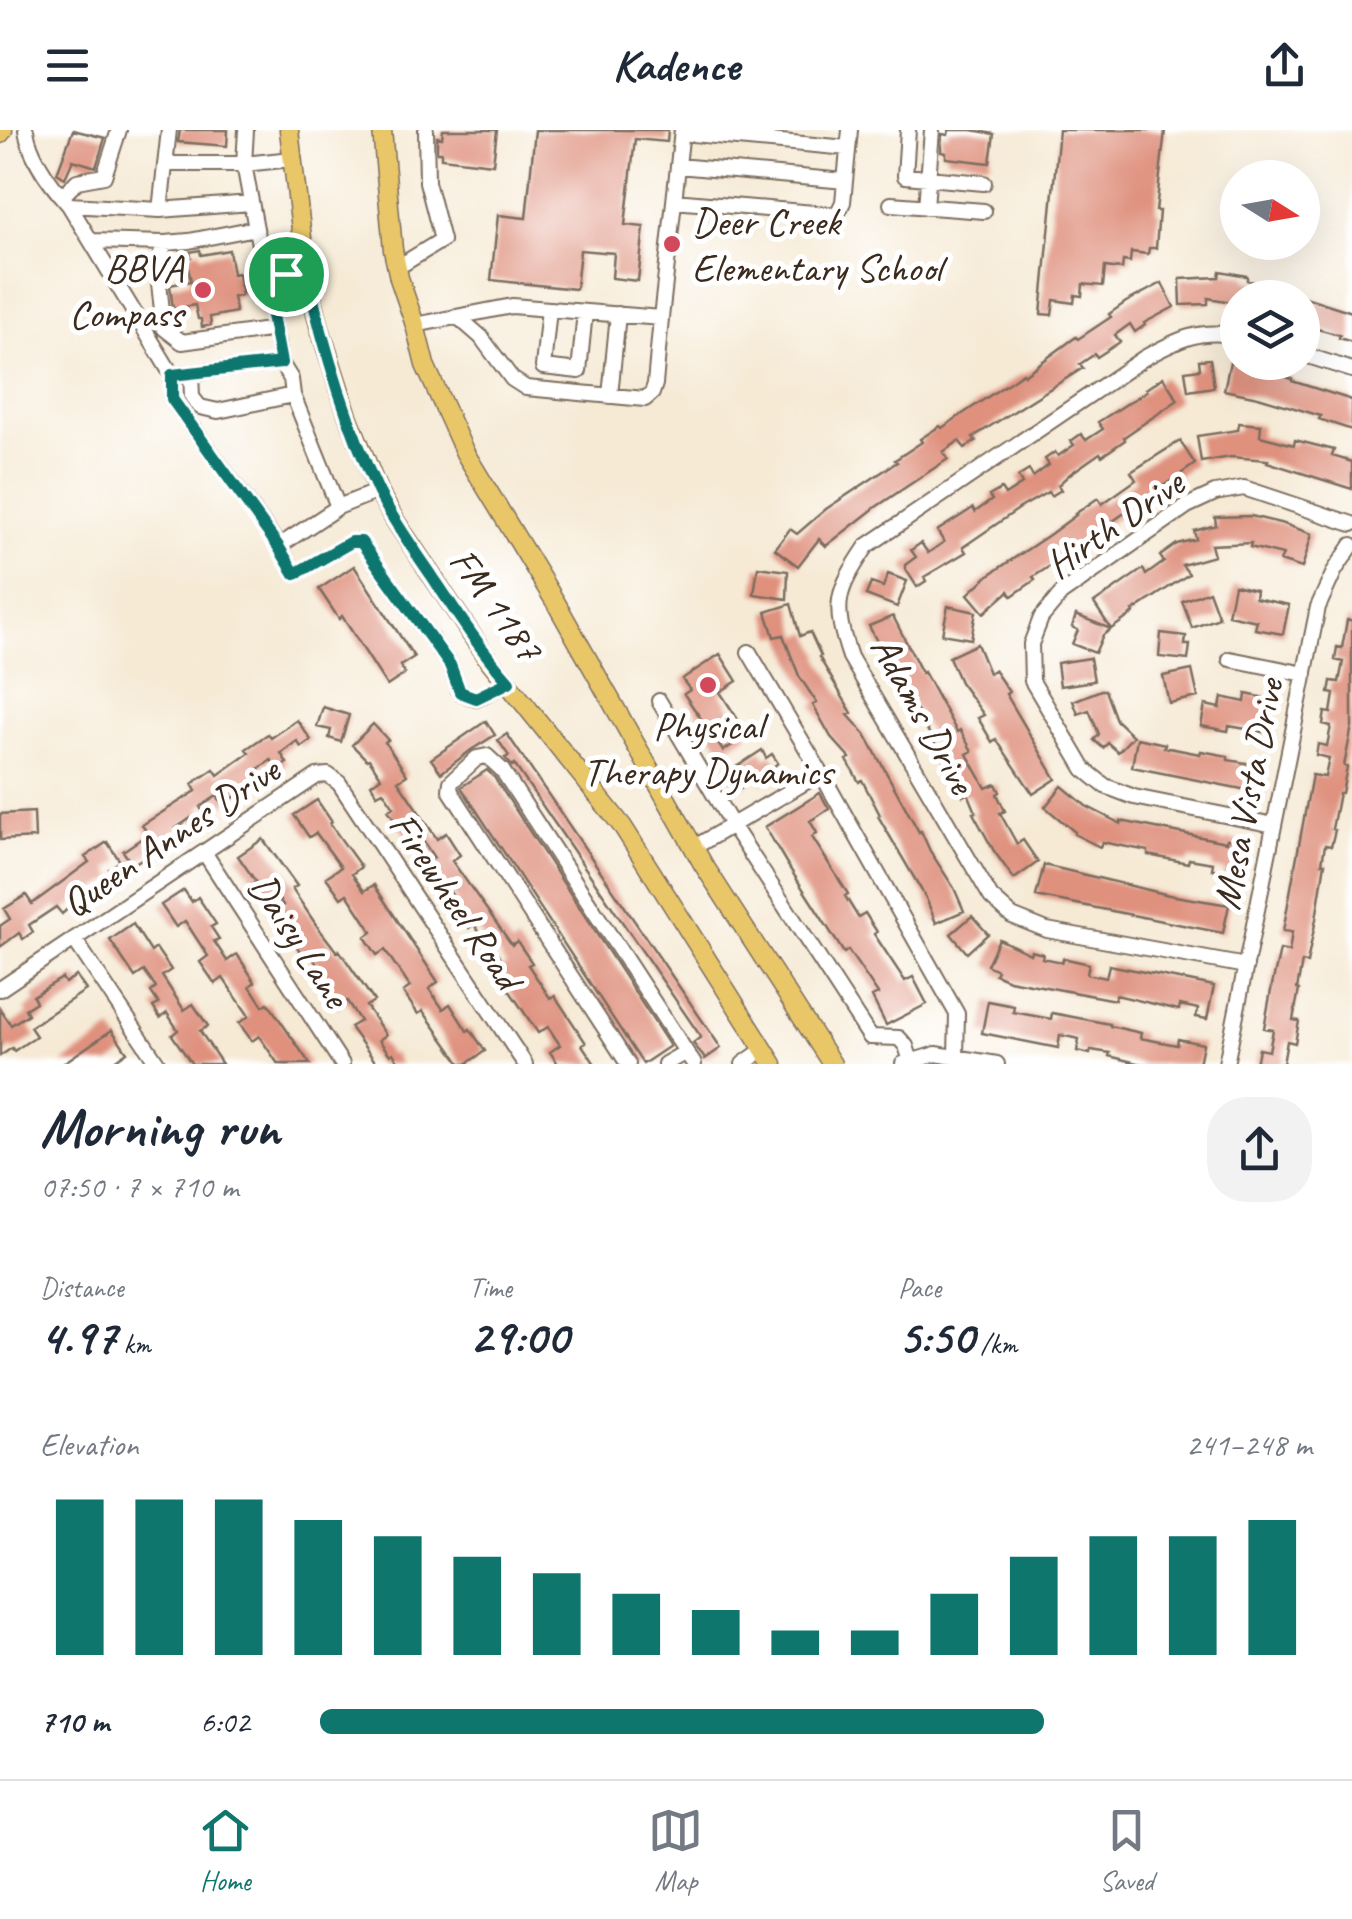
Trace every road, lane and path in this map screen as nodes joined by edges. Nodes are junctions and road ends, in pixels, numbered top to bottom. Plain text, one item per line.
1 (26, 130) edge
2 (119, 130) edge
3 (169, 130) edge
4 (246, 130) edge
5 (371, 130) edge
6 (382, 130) edge
7 (426, 130) edge
8 (850, 130) edge
9 (908, 130) edge
10 (932, 130) edge
11 (682, 132) edge
12 (287, 133) edge
13 (848, 148) junction
14 (292, 159) junction
15 (166, 164) junction
16 (244, 164) junction
17 (678, 166) junction
18 (928, 178) junction
19 (846, 181) junction
20 (984, 183) dead end
21 (65, 201) junction
22 (674, 202) junction
23 (252, 203) junction
24 (891, 204) dead end
25 (926, 207) junction
26 (160, 210) junction
27 (984, 212) dead end
28 (256, 228) junction
29 (90, 241) junction
30 (165, 243) junction
31 (306, 270) junction
32 (398, 272) junction
33 (265, 278) junction
34 (549, 309) junction
35 (585, 312) junction
36 (618, 314) junction
37 (458, 317) junction
38 (661, 318) junction
39 (415, 325) junction
40 (275, 329) junction
41 (1220, 332) edge
42 (1320, 360) edge
43 (281, 363) junction
44 (562, 369) junction
45 (1352, 370) edge
46 (192, 373) junction
47 (172, 375) junction
48 (560, 391) junction
49 (293, 395) junction
50 (610, 396) junction
51 (378, 491) junction
52 (338, 507) junction
53 (1352, 524) edge
54 (278, 546) junction
55 (1352, 546) edge
56 (749, 652) dead end
57 (1230, 659) dead end
58 (1305, 674) junction
59 (509, 682) junction
60 (659, 701) dead end
61 (821, 773) junction
62 (328, 775) joint
63 (732, 826) junction
64 (1274, 826) junction
65 (694, 848) junction
66 (204, 852) junction
67 (74, 939) junction
68 (1246, 966) junction
69 (0, 989) edge
70 (768, 1056) edge
71 (956, 1056) junction
72 (690, 1058) edge
73 (518, 1061) edge
74 (907, 1062) edge
75 (158, 1064) edge
76 (342, 1064) edge
77 (628, 1064) edge
78 (665, 1064) edge
79 (743, 1064) edge
80 (832, 1064) edge
81 (997, 1064) edge
82 (1226, 1064) edge

1 - 21 street
2 - 21 street
3 - 15 street
4 - 16 street
5 - 32 main road
6 - 32 main road, FM 1187 / FM 1187
7 - 32 street
8 - 13 street
9 - 18 street
10 - 18 street
11 - 13 street
11 - 17 street
12 - 14 main road, FM 1187 / FM 1187
13 - 19 street
14 - 16 street
14 - 31 main road, FM 1187 / FM 1187
15 - 16 street
15 - 26 street
16 - 23 street
17 - 19 street
17 - 22 street
18 - 20 street
18 - 25 street
19 - 22 street
21 - 26 street
21 - 29 street
22 - 38 street
23 - 26 street
23 - 28 street
24 - 25 street
25 - 27 street
28 - 30 street
28 - 33 street
29 - 30 street
29 - 47 street
30 - 40 street
31 - 33 street
31 - 51 main road, FM 1187 / FM 1187
32 - 39 main road, FM 1187 / FM 1187
33 - 40 street
34 - 35 street
34 - 37 street
34 - 44 street
35 - 36 street
35 - 44 street
36 - 38 street
36 - 50 street
37 - 39 street
37 - 48 street
38 - 50 street
39 - 65 main road, FM 1187 / FM 1187
40 - 43 street
41 - 68 street, Adams Drive
42 - 45 street
43 - 46 street
43 - 49 street
44 - 48 street
46 - 47 street
46 - 49 street
47 - 54 street
48 - 50 street
49 - 52 street
51 - 52 street
51 - 59 main road, FM 1187 / FM 1187
52 - 54 street
53 - 64 street, Hirth Drive
54 - 59 street
55 - 58 street, Mesa Vista Drive
56 - 61 street
57 - 58 street
58 - 64 street, Mesa Vista Drive
59 - 70 main road, FM 1187 / FM 1187
60 - 63 street
61 - 63 street
61 - 71 street
62 - 66 street, Queen Annes Drive
62 - 73 street, Firewheel Road
63 - 65 street
63 - 74 street
64 - 68 street, Mesa Vista Drive
65 - 80 main road, FM 1187 / FM 1187
66 - 67 street, Queen Annes Drive
66 - 76 street, Daisy Lane
67 - 69 street, Queen Annes Drive
67 - 75 street
68 - 82 street, Mesa Vista Drive
70 - 79 street
71 - 74 street
71 - 81 street
72 - 77 street
72 - 78 street

